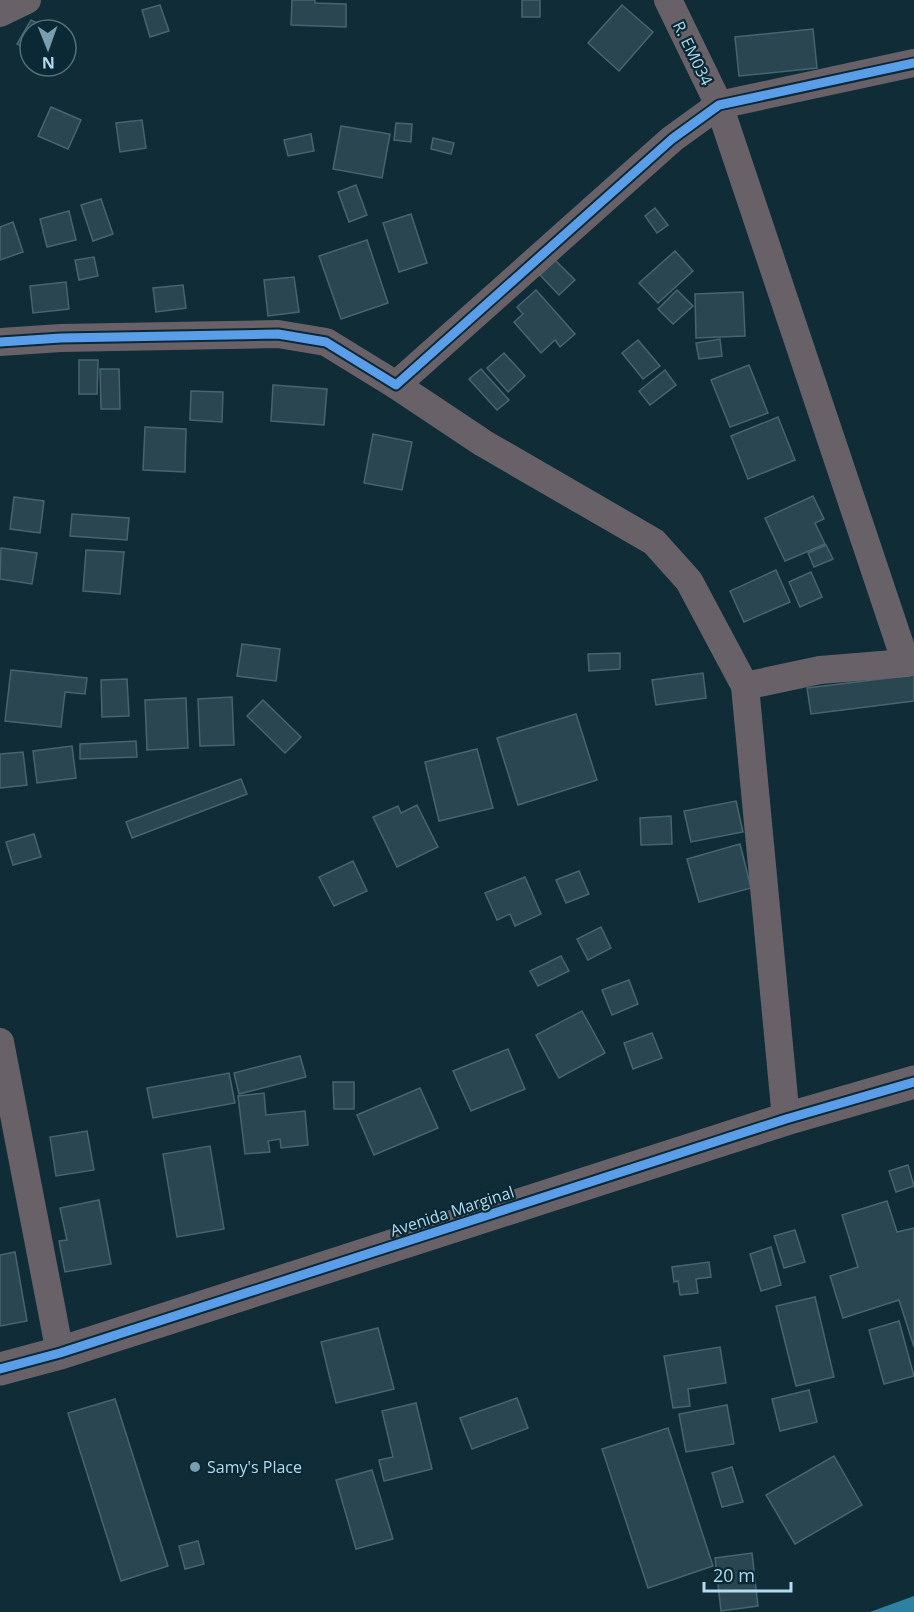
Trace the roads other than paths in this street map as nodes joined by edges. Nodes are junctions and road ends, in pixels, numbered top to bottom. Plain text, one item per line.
1 (27, 0) edge
2 (668, 0) edge
3 (0, 13) edge
4 (910, 59) edge
5 (719, 105) junction
6 (0, 342) edge
7 (396, 386) junction
8 (910, 662) edge
9 (745, 686) junction
10 (0, 1042) edge
11 (4, 1081) edge
12 (914, 1082) edge
13 (786, 1119) junction
14 (60, 1353) junction
15 (0, 1369) edge

1 - 3 street
2 - 5 street, R. EM034
4 - 5 street
5 - 7 street
5 - 8 street, R. EM034
6 - 7 street
7 - 9 street
8 - 9 street
9 - 13 street
10 - 11 street
11 - 14 street
12 - 13 street, Avenida Marginal
13 - 14 street, Avenida Marginal
14 - 15 street, Avenida Marginal

